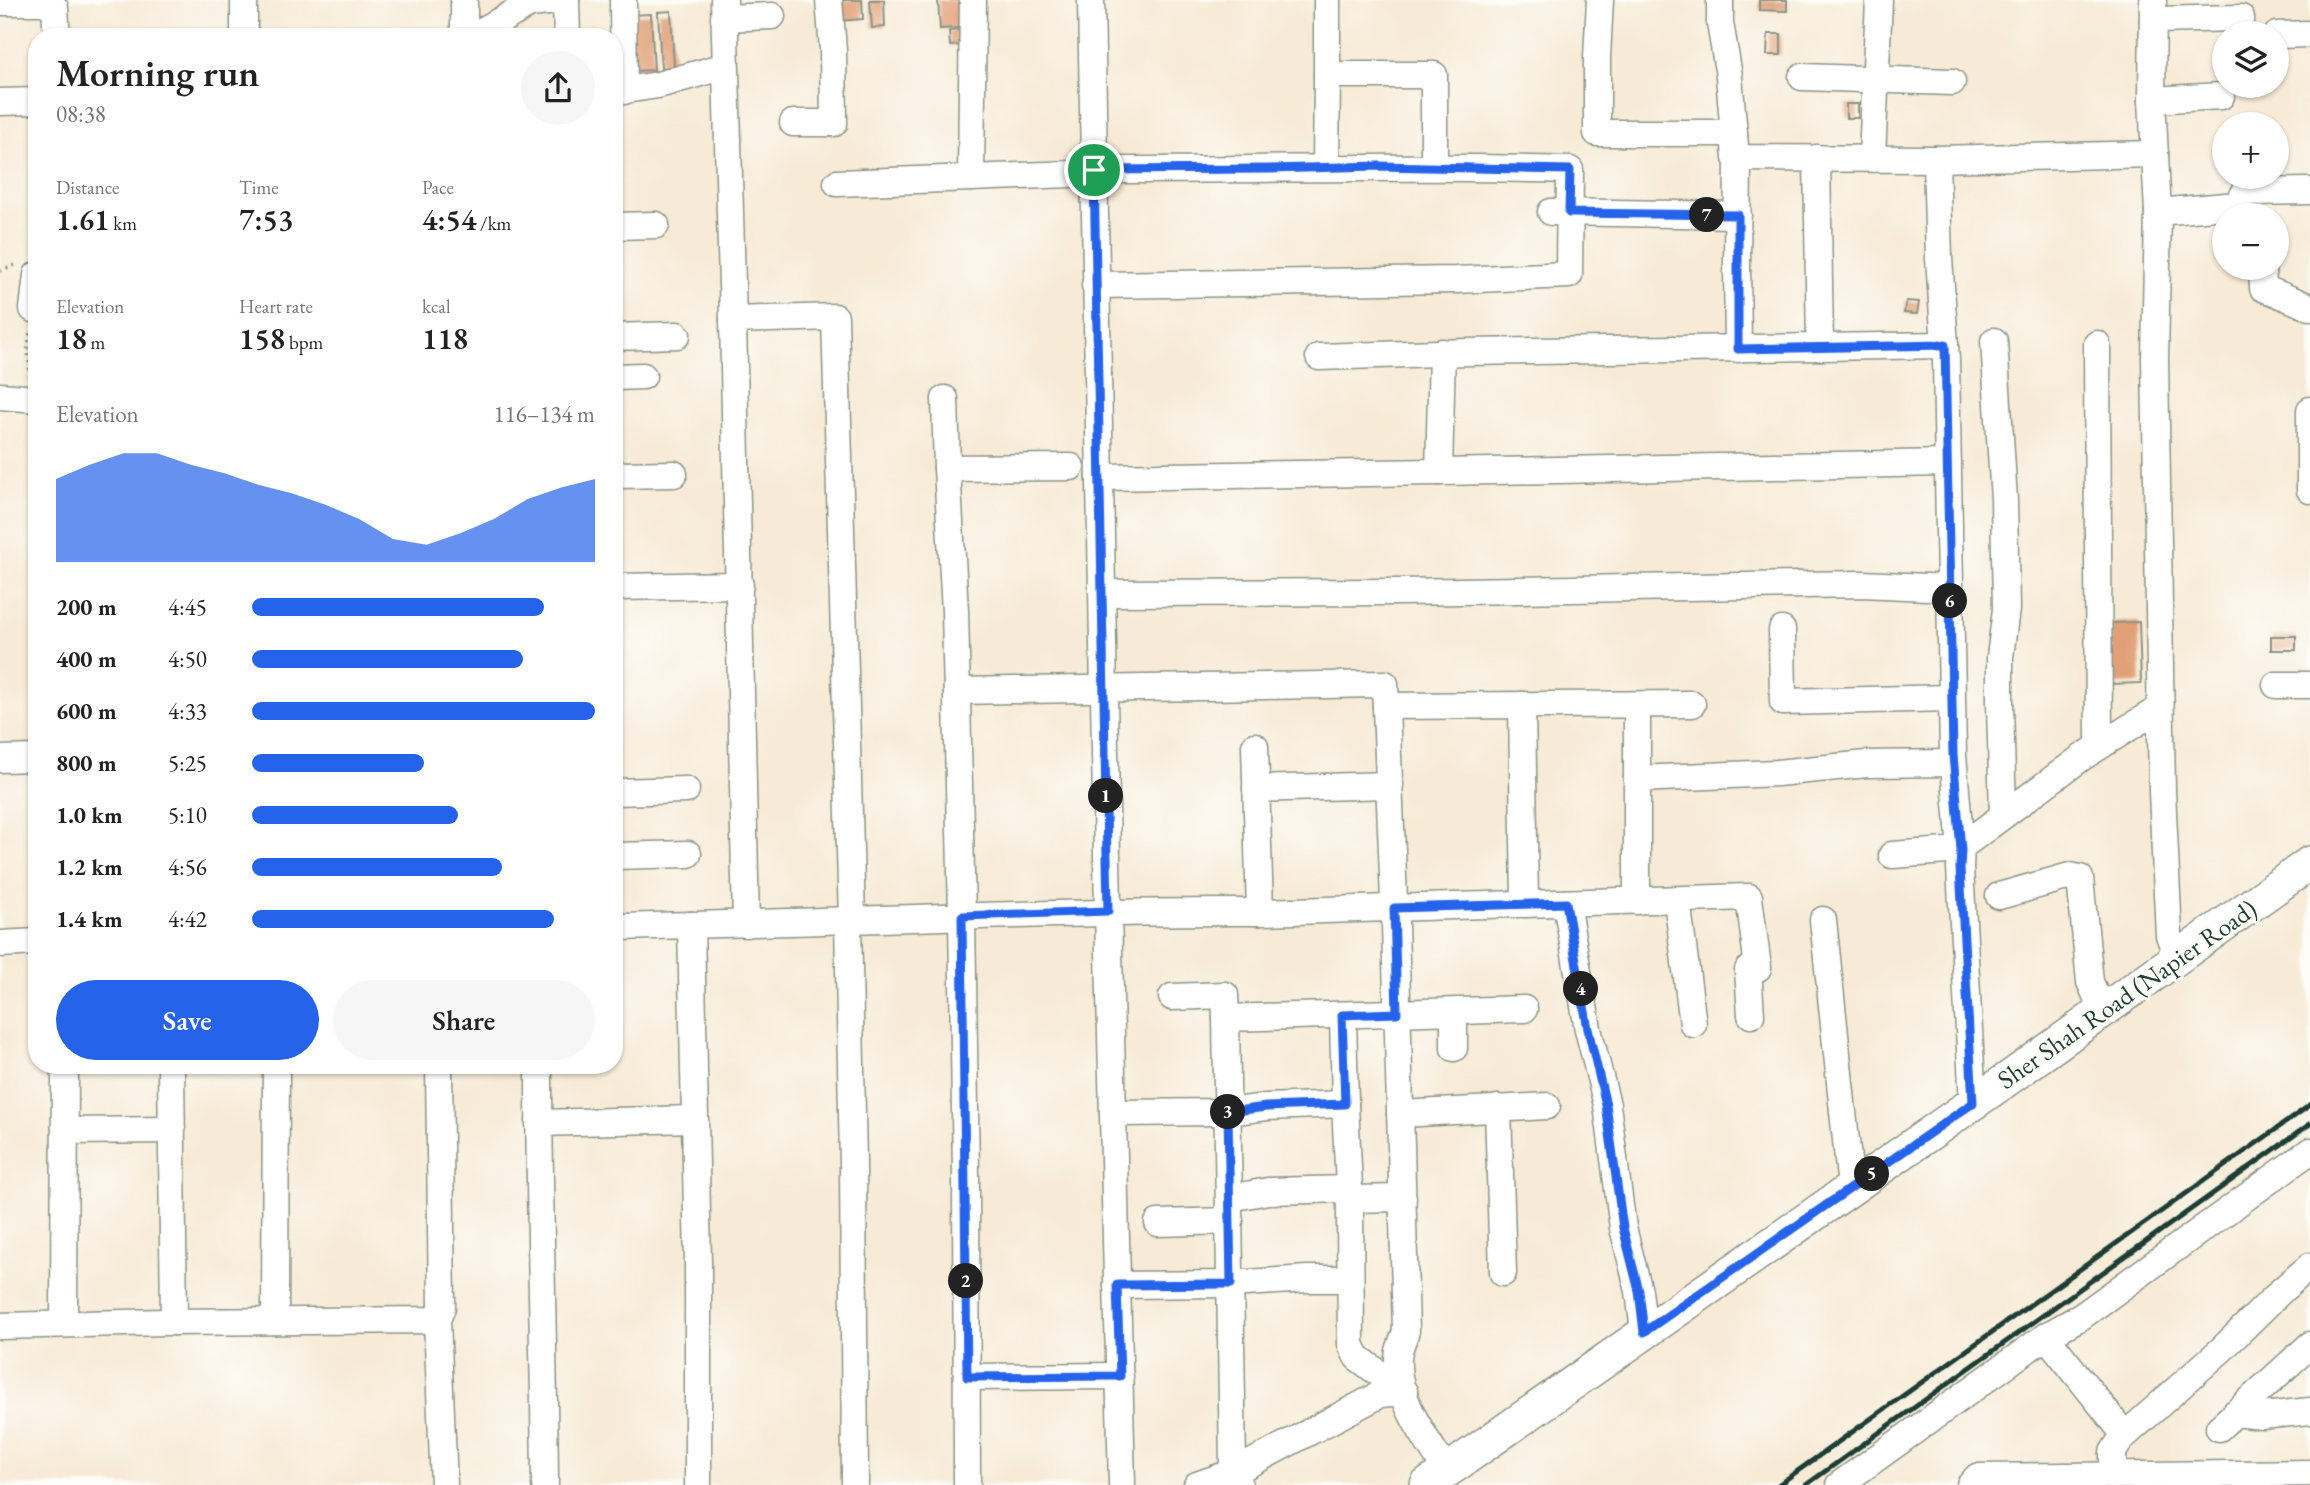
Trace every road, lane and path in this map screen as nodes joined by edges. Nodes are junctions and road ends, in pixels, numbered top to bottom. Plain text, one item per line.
1 (244, 0) edge
2 (464, 0) edge
3 (566, 0) edge
4 (623, 0) edge
5 (829, 0) edge
6 (973, 0) edge
7 (1091, 0) edge
8 (1328, 0) edge
9 (1600, 0) edge
10 (1720, 0) edge
11 (1879, 0) edge
12 (0, 2) edge
13 (724, 9) edge
14 (2153, 10) edge
15 (772, 16) dead end
16 (2241, 21) edge
17 (56, 28) edge
18 (244, 28) edge
19 (464, 28) edge
20 (487, 28) edge
21 (567, 28) edge
22 (622, 28) edge
23 (2310, 34) edge
24 (2289, 35) edge
25 (725, 66) junction
26 (1327, 75) junction
27 (1802, 77) dead end
28 (1875, 79) junction
29 (1952, 82) dead end
30 (623, 91) edge
31 (2212, 97) edge
32 (2152, 100) junction
33 (0, 102) edge
34 (28, 102) edge
35 (793, 123) dead end
36 (1736, 145) junction
37 (2155, 154) junction
38 (1817, 158) junction
39 (1872, 158) junction
40 (1936, 159) junction
41 (1434, 166) junction
42 (1326, 167) junction
43 (1094, 170) junction
44 (971, 178) junction
45 (837, 183) dead end
46 (2310, 191) edge
47 (2240, 203) edge
48 (2212, 211) edge
49 (1560, 212) junction
50 (2158, 212) junction
51 (1738, 215) junction
52 (656, 225) dead end
53 (623, 226) edge
54 (2263, 280) edge
55 (1095, 285) junction
56 (2310, 307) edge
57 (733, 320) junction
58 (677, 335) dead end
59 (623, 337) edge
60 (1994, 341) dead end
61 (2097, 344) dead end
62 (1945, 345) junction
63 (1821, 347) junction
64 (1738, 349) junction
65 (1442, 352) junction
66 (1319, 357) dead end
67 (643, 376) dead end
68 (623, 377) edge
69 (0, 396) edge
70 (28, 398) edge
71 (945, 399) dead end
72 (2310, 410) edge
73 (1948, 463) junction
74 (1071, 467) dead end
75 (947, 468) junction
76 (1439, 472) junction
77 (674, 474) dead end
78 (623, 475) edge
79 (1101, 477) junction
80 (2310, 490) edge
81 (740, 585) junction
82 (623, 587) edge
83 (1949, 588) junction
84 (1103, 593) junction
85 (1782, 629) dead end
86 (2276, 685) dead end
87 (2310, 685) edge
88 (1104, 688) junction
89 (957, 691) junction
90 (1951, 698) junction
91 (1692, 704) dead end
92 (1522, 705) junction
93 (1637, 705) junction
94 (1386, 706) junction
95 (2160, 708) junction
96 (1255, 746) dead end
97 (2099, 746) junction
98 (28, 758) edge
99 (0, 759) edge
100 (1953, 763) junction
101 (1637, 779) junction
102 (1390, 785) junction
103 (1256, 789) junction
104 (686, 790) dead end
105 (623, 792) edge
106 (2003, 815) junction
107 (1961, 850) junction
108 (688, 854) dead end
109 (1892, 855) dead end
110 (623, 856) edge
111 (2310, 863) edge
112 (2310, 888) edge
113 (1999, 895) dead end
114 (1677, 900) junction
115 (1637, 901) junction
116 (1566, 903) junction
117 (1525, 904) junction
118 (1394, 908) junction
119 (1108, 911) junction
120 (1259, 912) junction
121 (962, 916) junction
122 (1823, 920) dead end
123 (850, 921) junction
124 (746, 924) junction
125 (691, 925) junction
126 (623, 927) edge
127 (28, 942) edge
128 (0, 944) edge
129 (2177, 958) junction
130 (1172, 997) dead end
131 (1524, 1009) dead end
132 (2103, 1011) junction
133 (1454, 1012) junction
134 (1397, 1013) junction
135 (1342, 1015) junction
136 (1751, 1015) dead end
137 (1226, 1018) junction
138 (1693, 1024) dead end
139 (1454, 1048) dead end
140 (65, 1074) edge
141 (172, 1074) edge
142 (276, 1074) edge
143 (439, 1074) edge
144 (539, 1074) edge
145 (1973, 1103) junction
146 (1345, 1104) junction
147 (1547, 1105) dead end
148 (1498, 1108) junction
149 (1228, 1112) junction
150 (1114, 1113) junction
151 (1401, 1114) junction
152 (694, 1119) junction
153 (539, 1123) junction
154 (172, 1130) junction
155 (65, 1131) junction
156 (2310, 1152) edge
157 (1851, 1188) junction
158 (1349, 1194) junction
159 (1403, 1198) junction
160 (1230, 1209) junction
161 (1158, 1223) dead end
162 (2310, 1266) edge
163 (1503, 1273) dead end
164 (1350, 1279) junction
165 (1231, 1284) junction
166 (1117, 1285) junction
167 (437, 1320) junction
168 (275, 1321) junction
169 (174, 1322) junction
170 (64, 1324) junction
171 (0, 1326) edge
172 (2046, 1336) junction
173 (1649, 1338) junction
174 (2310, 1345) edge
175 (1120, 1376) junction
176 (967, 1377) junction
177 (1404, 1392) junction
178 (2310, 1411) edge
179 (2125, 1435) junction
180 (2310, 1473) edge
181 (2113, 1476) junction
182 (1236, 1478) edge
183 (1444, 1480) edge
184 (1849, 1481) edge
185 (444, 1485) edge
186 (545, 1485) edge
187 (698, 1485) edge
188 (855, 1485) edge
189 (967, 1485) edge
190 (1122, 1485) edge
191 (1197, 1485) edge
192 (1970, 1485) edge

1 - 18 street
2 - 19 street
3 - 20 street
3 - 21 street
4 - 22 street
5 - 35 street
6 - 44 street
7 - 43 street
8 - 26 street
9 - 36 street
10 - 36 street
11 - 28 street
12 - 17 street
13 - 15 street
13 - 25 street
14 - 16 street
14 - 32 street
23 - 24 street
25 - 30 street
25 - 57 street
26 - 41 street
26 - 42 street
27 - 28 street
28 - 29 street
28 - 39 street
31 - 32 street
32 - 37 street
33 - 34 street
36 - 38 street
36 - 51 street
37 - 40 street
37 - 50 street
38 - 39 street
38 - 63 street
39 - 40 street
40 - 62 street
41 - 42 street
41 - 49 street
42 - 43 street
43 - 44 street
43 - 55 street
44 - 45 street
46 - 47 street
48 - 50 street
49 - 51 street
49 - 55 street
50 - 95 street
51 - 64 street
52 - 53 street
54 - 56 street
55 - 79 street
57 - 81 street
57 - 123 street
58 - 59 street
60 - 106 street
61 - 97 street
62 - 63 street
62 - 73 street
63 - 64 street
64 - 65 street
65 - 66 street
65 - 76 street
67 - 68 street
69 - 70 street
71 - 75 street
72 - 80 street
73 - 76 street
73 - 83 street
74 - 75 street
75 - 89 street
76 - 79 street
77 - 78 street
79 - 84 street
81 - 82 street
81 - 124 street
83 - 84 street
83 - 90 street
84 - 88 street
85 - 90 street
86 - 87 street
88 - 89 street
88 - 94 street
88 - 119 street
89 - 121 street
90 - 100 street
91 - 93 street
92 - 93 street
92 - 94 street
92 - 117 street
93 - 101 street
94 - 102 street
95 - 97 street
95 - 129 street
96 - 103 street
97 - 106 street
98 - 99 street
100 - 101 street
100 - 107 street
101 - 115 street
102 - 103 street
102 - 118 street
103 - 120 street
104 - 105 street
106 - 107 street
107 - 109 street
107 - 145 street
108 - 110 street
111 - 129 main road, Sher Shah Road (Napier Road)
112 - 173 main road, Sher Shah Road (Napier Road)
113 - 132 street
114 - 115 street
114 - 136 street
114 - 138 street
115 - 116 street
116 - 117 street
116 - 173 street
117 - 118 street
118 - 120 street
118 - 134 street
119 - 120 street
119 - 121 street
119 - 150 street
121 - 123 street
121 - 176 street
122 - 157 street
123 - 124 street
123 - 188 street
124 - 125 street
125 - 126 street
125 - 152 street
127 - 128 street
129 - 132 main road, Sher Shah Road (Napier Road)
130 - 137 street
131 - 133 street
132 - 145 main road, Sher Shah Road (Napier Road)
133 - 134 street
133 - 139 street
134 - 135 street
134 - 151 street
135 - 137 street
135 - 146 street
137 - 149 street
140 - 155 street
141 - 154 street
142 - 168 street
143 - 167 street
144 - 153 street
145 - 157 main road, Sher Shah Road (Napier Road)
146 - 149 street
146 - 158 street
147 - 148 street
148 - 151 street
148 - 163 street
149 - 150 street
149 - 160 street
150 - 166 street
151 - 159 street
152 - 153 street
152 - 187 street
153 - 186 street
154 - 155 street
154 - 169 street
155 - 170 street
156 - 172 street
157 - 173 main road, Sher Shah Road (Napier Road)
158 - 159 street
158 - 160 street
158 - 164 street
159 - 177 street
160 - 161 street
160 - 165 street
162 - 179 street
164 - 165 street
164 - 177 street
165 - 166 street
165 - 182 street
166 - 175 street
167 - 168 street
167 - 185 street
168 - 169 street
169 - 170 street
170 - 171 street
172 - 179 street
172 - 184 street
173 - 183 main road, Sher Shah Road (Napier Road)
174 - 178 street
175 - 176 street
175 - 190 street
176 - 189 street
177 - 182 street
177 - 183 street
179 - 181 street
180 - 181 street
181 - 192 street
182 - 191 street

